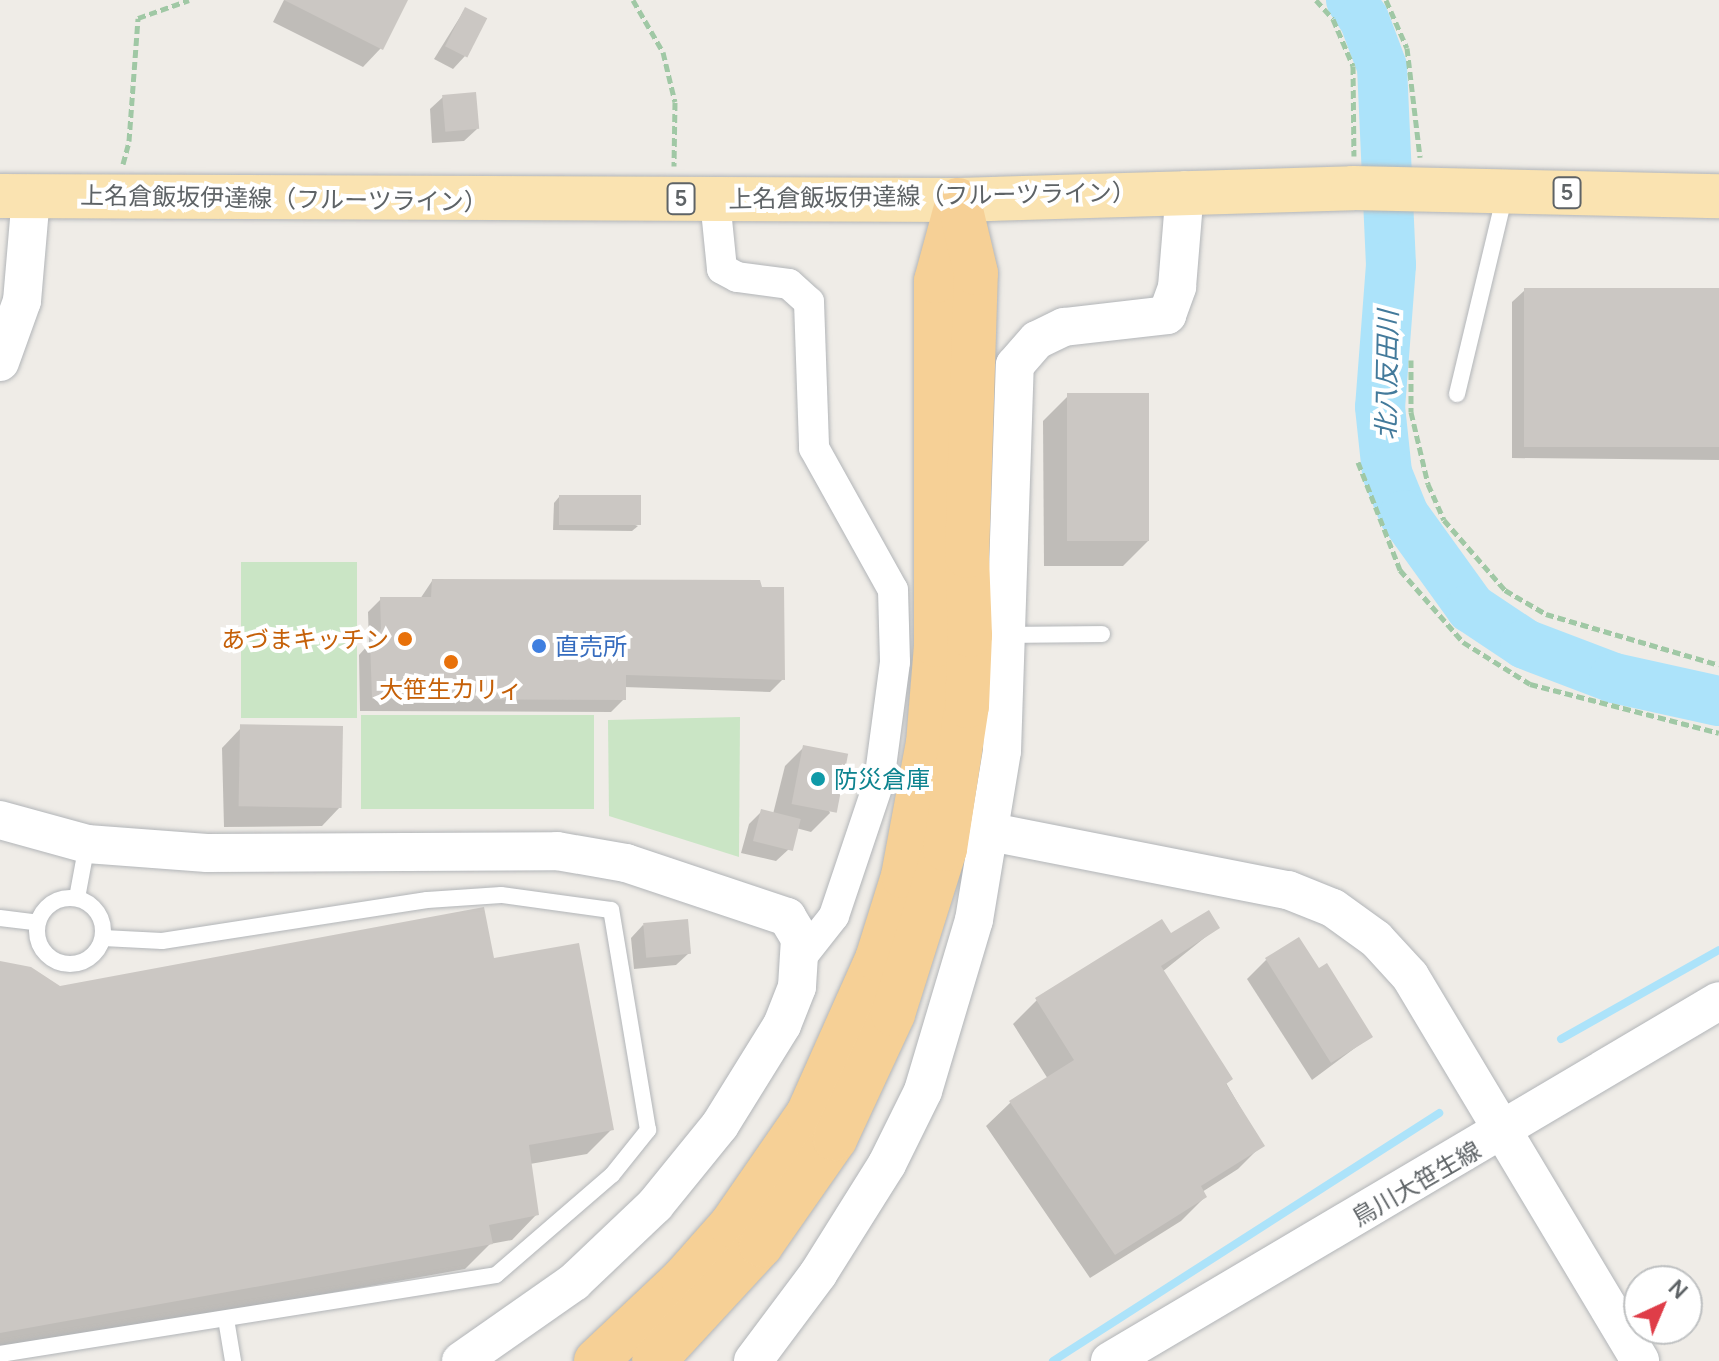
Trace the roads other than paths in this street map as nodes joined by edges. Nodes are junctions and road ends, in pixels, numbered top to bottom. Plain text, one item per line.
1 (1185, 190) junction
2 (1505, 192) junction
3 (16, 196) edge
4 (1719, 196) edge
5 (694, 199) junction
6 (958, 200) junction
7 (0, 362) edge
8 (1457, 394) dead end
9 (1102, 634) dead end
10 (1008, 635) junction
11 (0, 820) edge
12 (991, 832) junction
13 (87, 844) junction
14 (77, 898) junction
15 (0, 918) edge
16 (38, 923) junction
17 (103, 938) junction
18 (800, 959) junction
19 (1719, 1001) edge
20 (1502, 1132) junction
21 (226, 1319) junction
22 (0, 1354) edge
23 (233, 1361) edge
24 (461, 1361) edge
25 (596, 1361) edge
26 (654, 1361) edge
27 (753, 1361) edge
28 (1110, 1361) edge
29 (1640, 1361) edge

1 - 2 main road, 上名倉飯坂伊達線（フルーツライン） / 5
1 - 6 main road, 上名倉飯坂伊達線（フルーツライン） / 5
1 - 10 street
2 - 4 main road, 上名倉飯坂伊達線（フルーツライン） / 5
2 - 8 lane
3 - 5 main road, 上名倉飯坂伊達線（フルーツライン） / 5
3 - 7 street
5 - 6 main road, 上名倉飯坂伊達線（フルーツライン） / 5
5 - 18 street
6 - 25 highway
6 - 26 highway
9 - 10 lane
10 - 12 street
11 - 13 street
12 - 20 street
12 - 27 street
13 - 14 lane
13 - 18 street
14 - 16 lane
14 - 17 lane
15 - 16 lane
16 - 17 lane
17 - 21 lane
18 - 24 street
19 - 20 street, 鳥川大笹生線
20 - 28 street, 鳥川大笹生線
20 - 29 street
21 - 22 lane
21 - 23 lane

